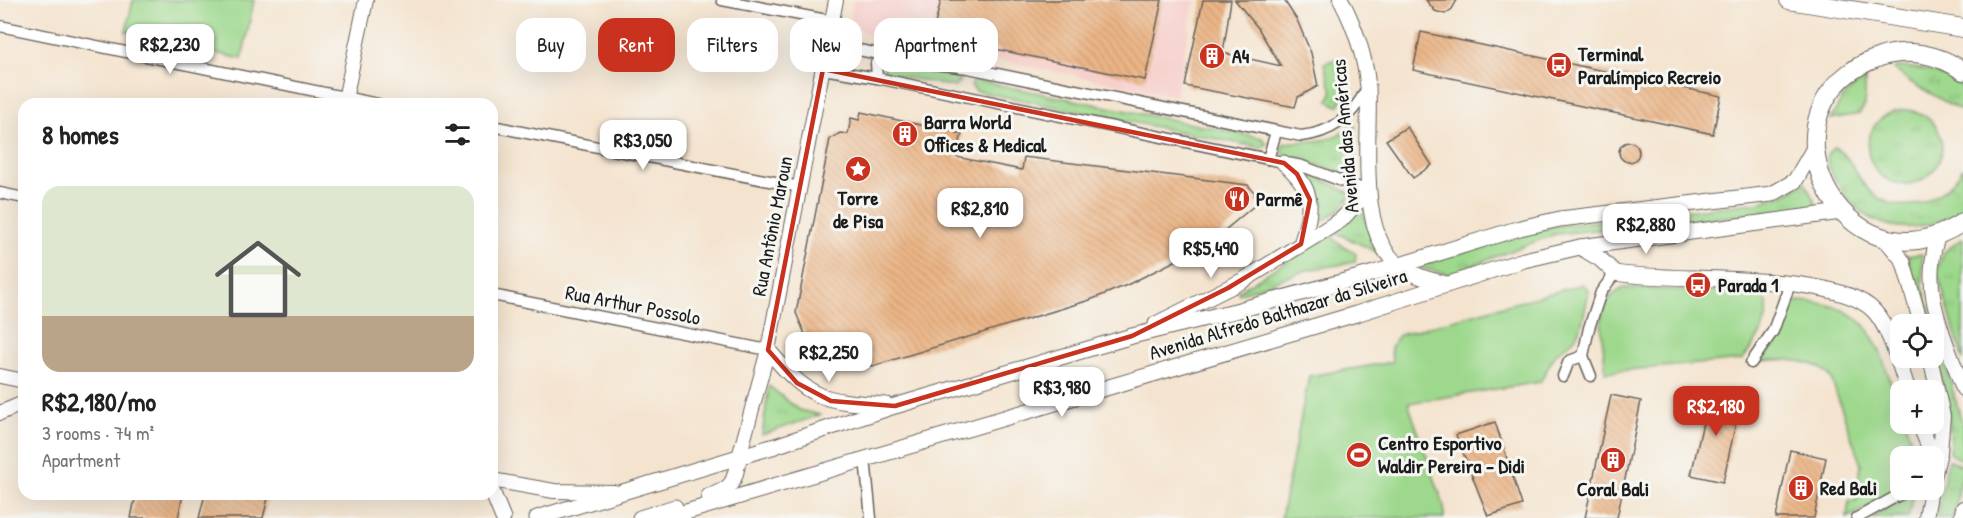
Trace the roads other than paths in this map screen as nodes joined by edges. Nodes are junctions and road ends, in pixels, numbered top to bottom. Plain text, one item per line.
1 (366, 0) edge
2 (723, 0) edge
3 (836, 0) edge
4 (1341, 0) edge
5 (1789, 0) edge
6 (816, 18) edge
7 (833, 18) edge
8 (0, 26) edge
9 (1963, 28) edge
10 (1963, 71) edge
11 (822, 72) edge
12 (841, 72) edge
13 (877, 72) edge
14 (987, 72) edge
15 (878, 78) junction
16 (1368, 87) junction
17 (336, 98) edge
18 (345, 98) edge
19 (498, 127) edge
20 (1276, 132) junction
21 (1814, 145) junction
22 (1268, 159) junction
23 (1284, 163) junction
24 (800, 187) junction
25 (1368, 191) junction
26 (0, 193) edge
27 (18, 197) edge
28 (1841, 212) junction
29 (1963, 222) edge
30 (1938, 236) junction
31 (1883, 237) junction
32 (1301, 244) junction
33 (1580, 248) junction
34 (1398, 265) junction
35 (1615, 273) junction
36 (1447, 284) junction
37 (1790, 284) junction
38 (498, 296) edge
39 (1918, 314) edge
40 (1132, 336) junction
41 (768, 350) junction
42 (1583, 356) junction
43 (1751, 363) dead end
44 (1932, 368) edge
45 (0, 376) edge
46 (1563, 376) dead end
47 (1591, 376) dead end
48 (18, 380) edge
49 (1905, 380) edge
50 (1963, 389) edge
51 (18, 406) edge
52 (895, 406) junction
53 (0, 413) edge
54 (1940, 446) edge
55 (739, 457) junction
56 (865, 458) junction
57 (498, 481) edge
58 (628, 491) junction
59 (495, 500) edge
60 (1890, 500) edge
61 (1929, 500) edge
62 (1963, 508) edge
63 (502, 518) edge
64 (537, 518) edge
65 (640, 518) edge
66 (666, 518) edge
67 (871, 518) edge
68 (1857, 518) edge
69 (1926, 518) edge
70 (1961, 518) edge

1 - 18 street
2 - 6 street
3 - 7 street, Rua Antônio Maroun
4 - 16 main road, Avenida das Américas
5 - 9 highway
8 - 17 street
10 - 21 highway
11 - 24 street, Rua Antônio Maroun
12 - 15 street
13 - 15 street
14 - 20 street
15 - 22 street
16 - 20 street
16 - 25 main road, Avenida das Américas
19 - 24 street
20 - 22 street
21 - 28 highway
21 - 34 main road, Avenida Alfredo Balthazar da Silveira
22 - 23 street
23 - 25 street
23 - 32 main road
24 - 41 street, Rua Antônio Maroun
25 - 32 main road
25 - 34 main road, Avenida das Américas
26 - 27 street
28 - 31 highway
28 - 33 main road, Avenida Alfredo Balthazar da Silveira
29 - 30 highway
30 - 31 highway
30 - 50 street
31 - 39 street
32 - 40 main road
33 - 35 main road
33 - 36 main road, Avenida Alfredo Balthazar da Silveira
34 - 36 main road
34 - 40 main road, Avenida Alfredo Balthazar da Silveira
35 - 37 main road
35 - 42 street
36 - 56 main road, Avenida Alfredo Balthazar da Silveira
37 - 43 street
37 - 49 main road
38 - 41 street, Rua Arthur Possolo
40 - 52 main road, Avenida Alfredo Balthazar da Silveira
41 - 52 main road
41 - 55 street, Rua Antônio Maroun
42 - 46 street
42 - 47 street
44 - 54 street
45 - 48 street
51 - 53 street
52 - 55 main road, Avenida Alfredo Balthazar da Silveira
55 - 58 main road, Avenida Alfredo Balthazar da Silveira
55 - 65 main road
56 - 66 main road, Avenida Alfredo Balthazar da Silveira
56 - 67 street
57 - 58 street
58 - 64 main road, Avenida Alfredo Balthazar da Silveira
59 - 63 main road
60 - 68 street
61 - 69 street
62 - 70 street

